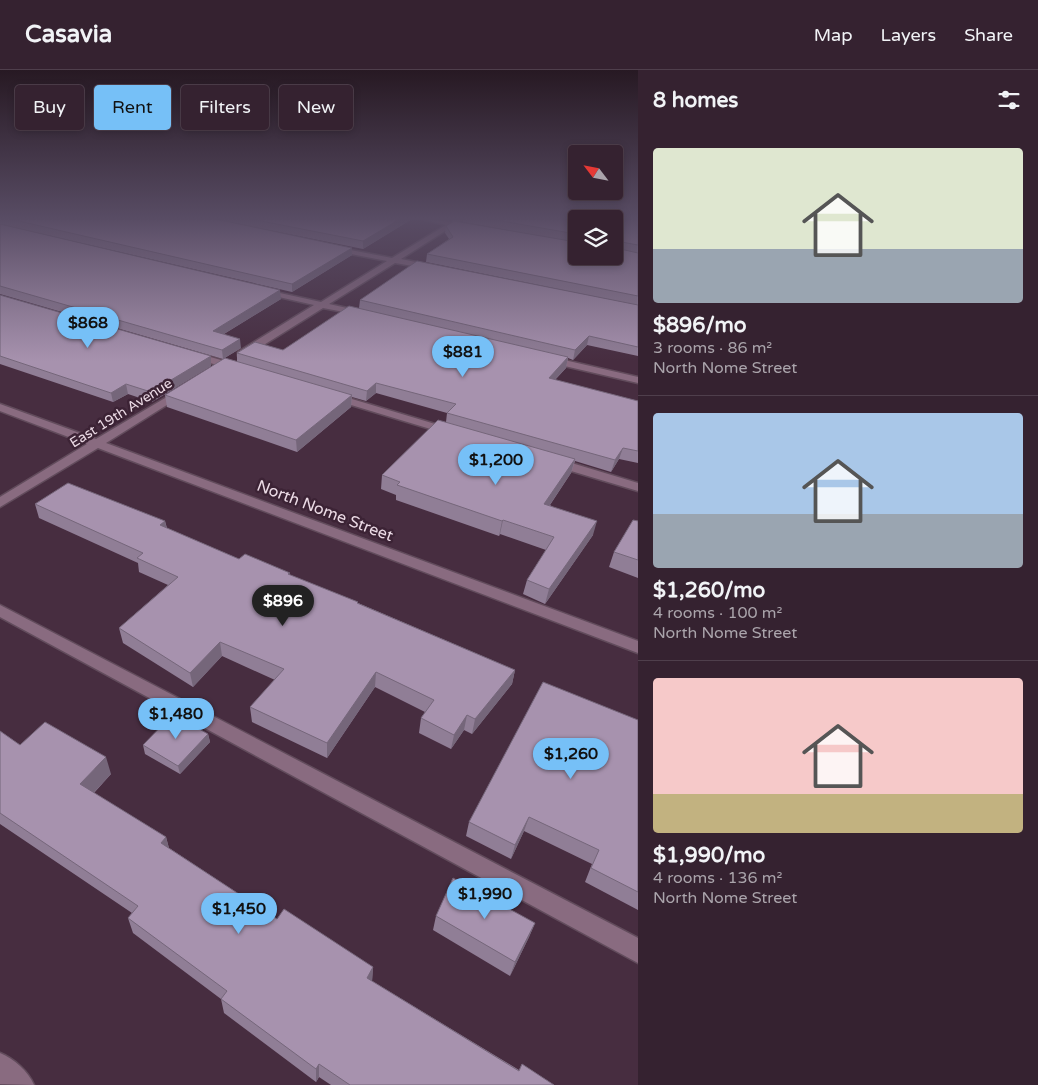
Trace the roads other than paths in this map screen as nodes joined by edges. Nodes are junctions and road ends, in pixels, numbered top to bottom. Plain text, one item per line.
1 (384, 266) edge
2 (425, 266) edge
3 (443, 270) edge
4 (246, 286) edge
5 (322, 305) junction
6 (370, 316) edge
7 (178, 351) edge
8 (542, 357) edge
9 (221, 367) junction
10 (253, 373) edge
11 (638, 380) edge
12 (193, 384) edge
13 (319, 392) edge
14 (0, 408) edge
15 (460, 434) edge
16 (96, 444) junction
17 (544, 459) edge
18 (638, 487) edge
19 (0, 502) edge
20 (0, 610) edge
21 (638, 647) edge
22 (638, 951) edge
23 (0, 1066) edge
24 (21, 1085) edge

1 - 5 street
2 - 3 street
4 - 5 street
5 - 6 street
5 - 9 street
7 - 9 street
8 - 11 street
9 - 10 street
12 - 16 street, East 19th Avenue
13 - 15 street
14 - 16 street, North Nome Street
16 - 19 street, East 19th Avenue
16 - 21 street, North Nome Street
17 - 18 street
20 - 22 street
23 - 24 street

